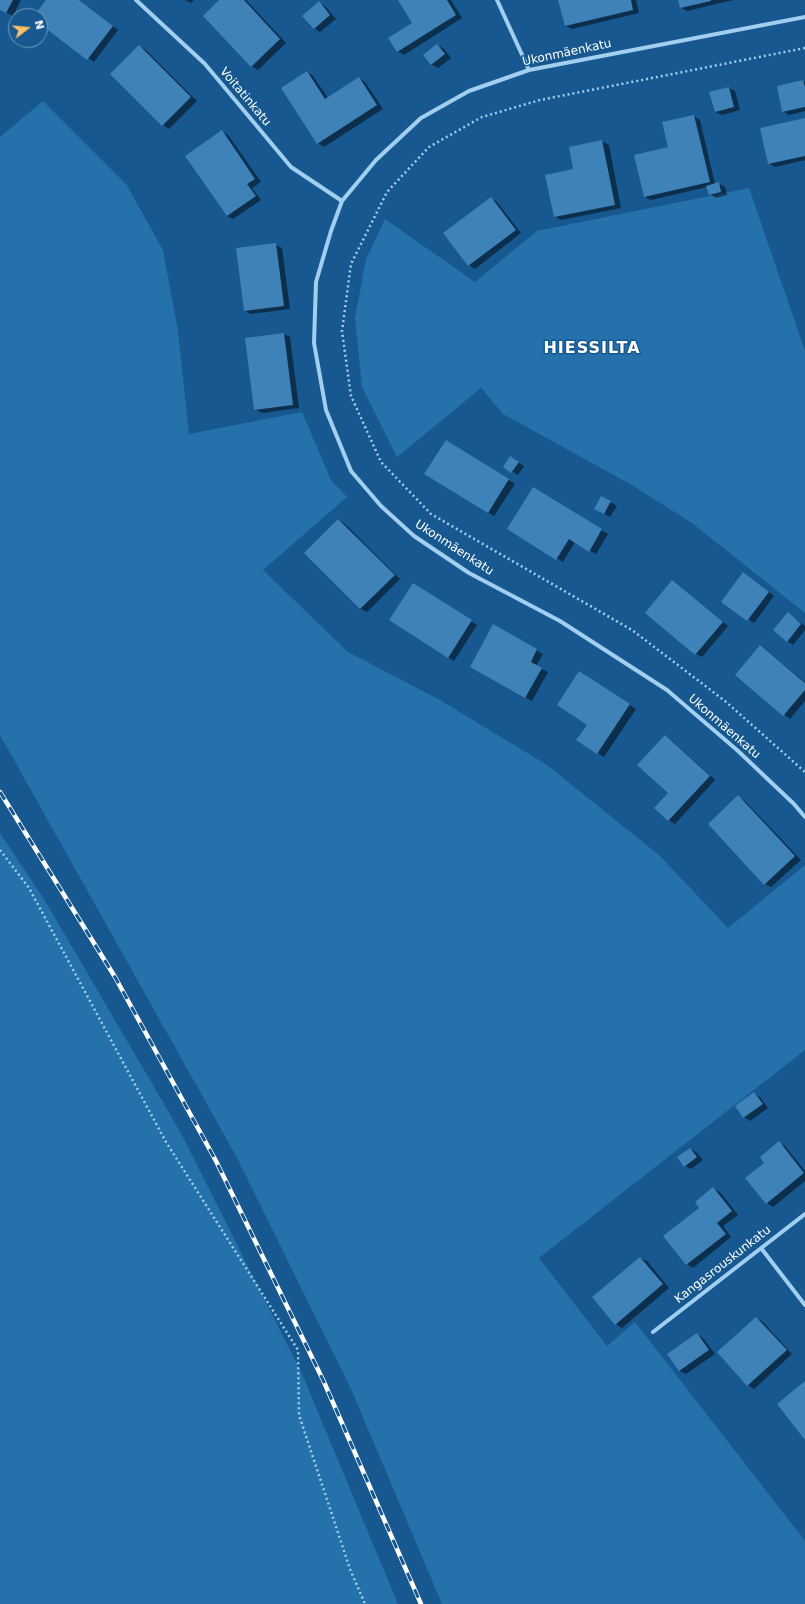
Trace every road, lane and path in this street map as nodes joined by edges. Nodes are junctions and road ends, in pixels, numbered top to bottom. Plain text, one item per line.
1 (136, 0) edge
2 (497, 0) edge
3 (805, 17) edge
4 (805, 48) edge
5 (529, 70) junction
6 (342, 201) junction
7 (805, 772) edge
8 (805, 817) edge
9 (0, 850) edge
10 (805, 1214) edge
11 (761, 1248) junction
12 (805, 1305) edge
13 (653, 1332) dead end
14 (365, 1604) edge

1 - 6 street, Voitatinkatu
2 - 5 street
3 - 5 street, Ukonmäenkatu
4 - 7 path
5 - 6 street, Ukonmäenkatu
6 - 8 street, Ukonmäenkatu
9 - 14 path
10 - 11 street, Kangasrouskunkatu
11 - 12 street
11 - 13 street, Kangasrouskunkatu

